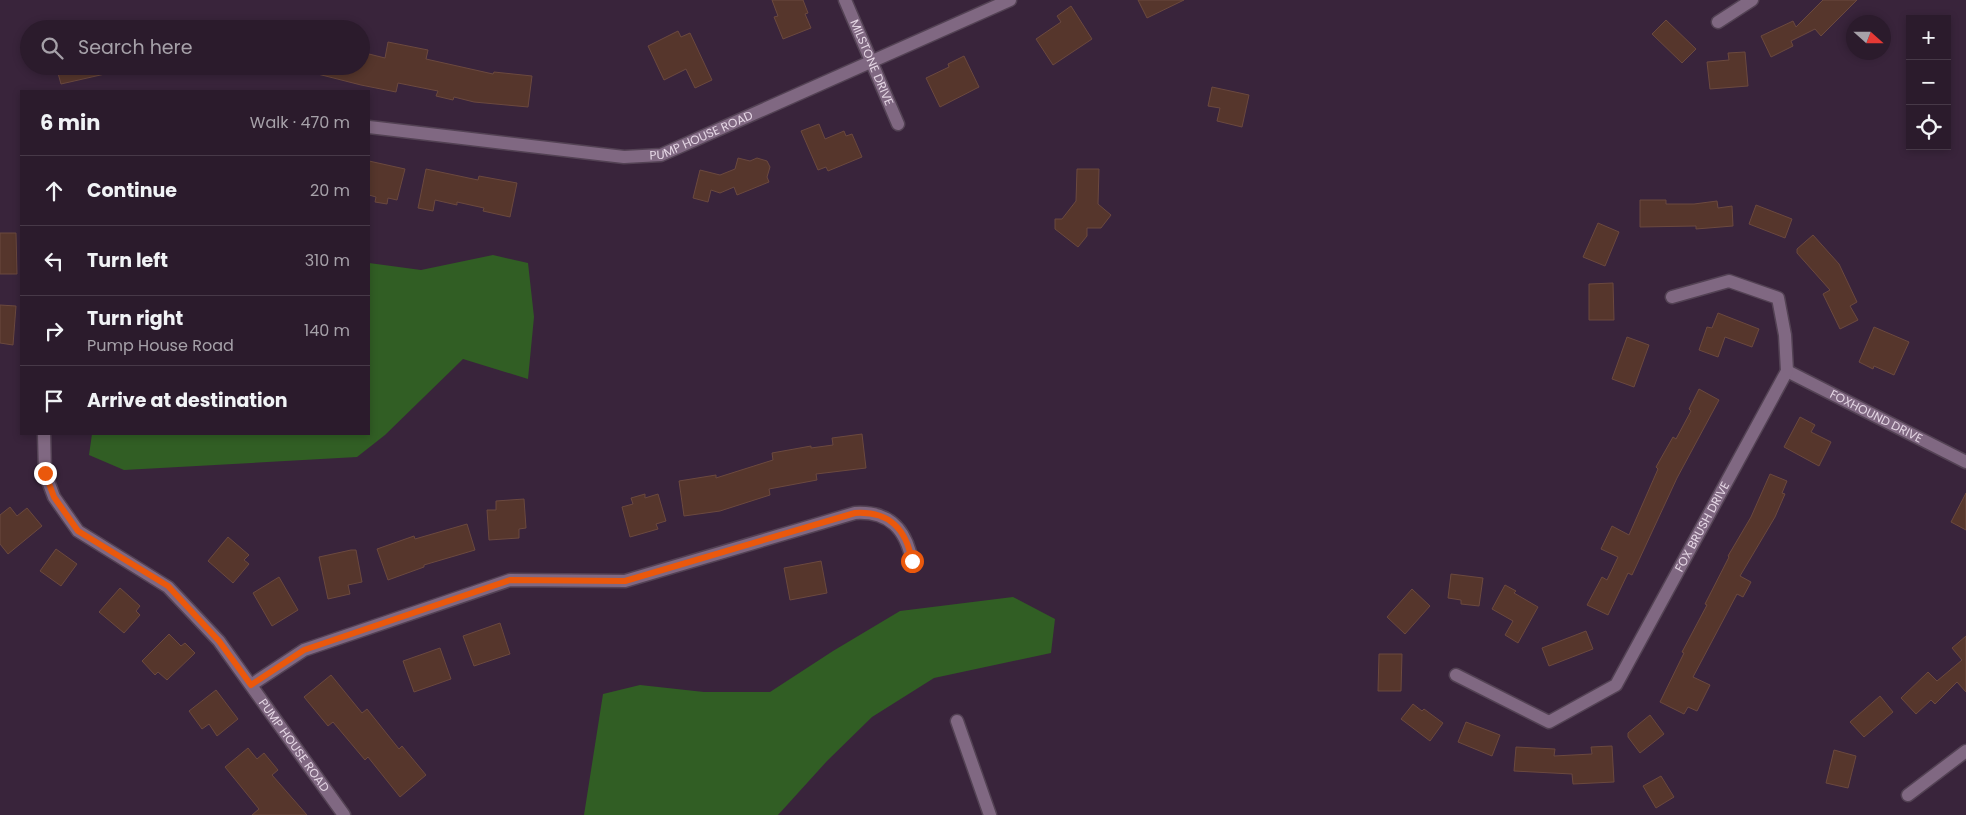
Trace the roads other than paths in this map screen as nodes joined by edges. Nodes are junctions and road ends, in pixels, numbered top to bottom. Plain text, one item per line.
1 (844, 0) edge
2 (1010, 0) edge
3 (1752, 0) edge
4 (1718, 22) dead end
5 (871, 62) junction
6 (898, 124) dead end
7 (370, 127) edge
8 (1672, 297) dead end
9 (1787, 371) junction
10 (44, 435) edge
11 (1966, 462) edge
12 (912, 561) dead end
13 (1456, 675) dead end
14 (251, 685) junction
15 (958, 721) dead end
16 (1966, 751) edge
17 (1908, 795) dead end
18 (344, 815) edge
19 (990, 815) edge

1 - 5 street, MILSTONE DRIVE
2 - 5 street, PUMP HOUSE ROAD
3 - 4 street
5 - 6 street, MILSTONE DRIVE
5 - 7 street, PUMP HOUSE ROAD
8 - 9 street
9 - 11 street, FOXHOUND DRIVE
9 - 13 street, FOX BRUSH DRIVE
10 - 14 street, PUMP HOUSE ROAD
12 - 14 street
14 - 18 street, PUMP HOUSE ROAD
15 - 19 street
16 - 17 street

